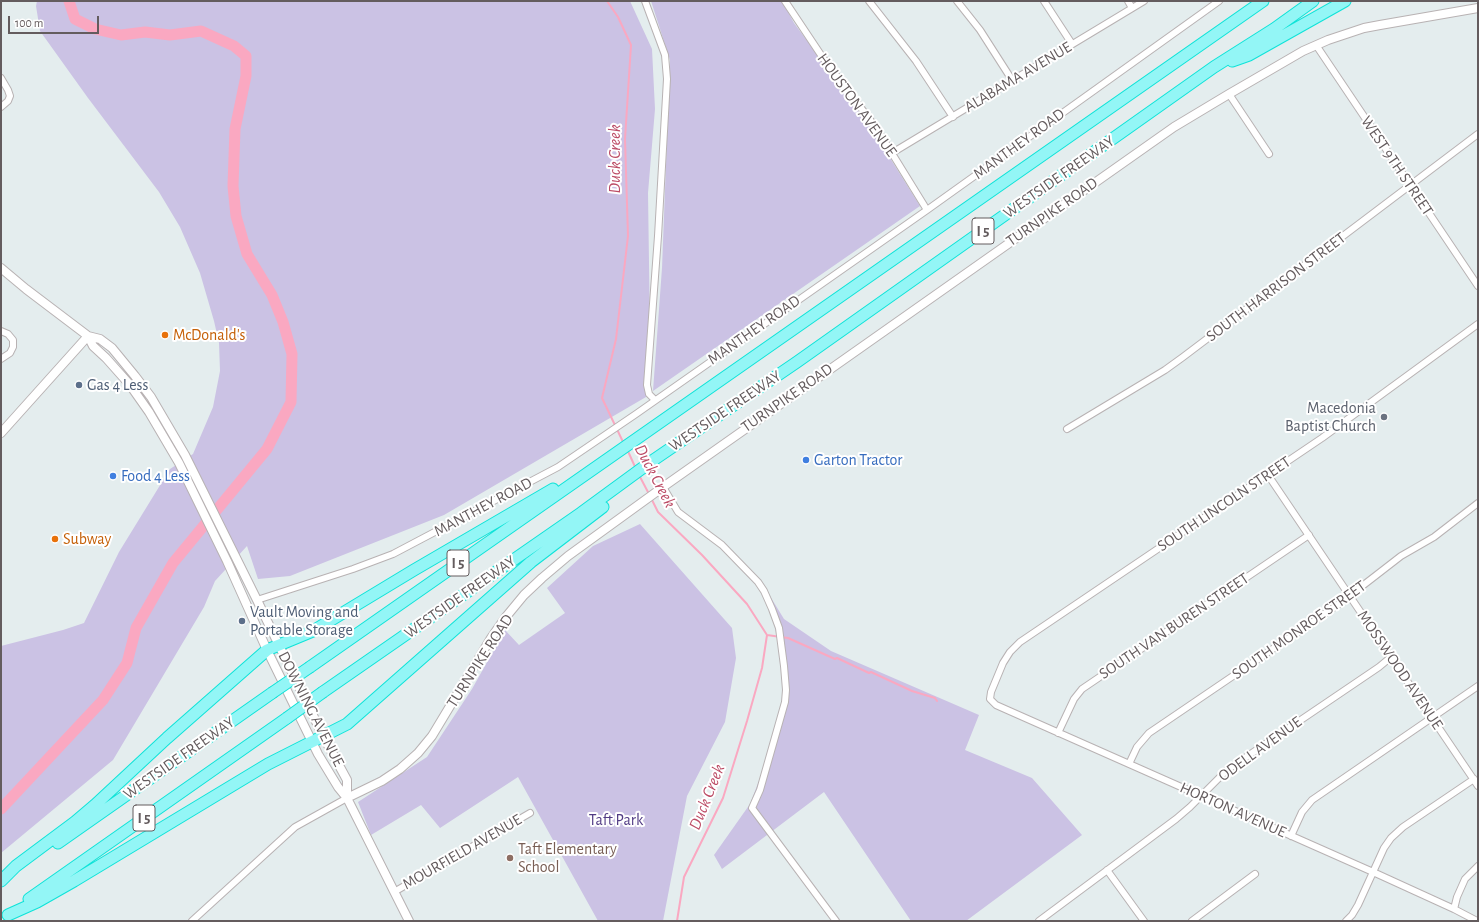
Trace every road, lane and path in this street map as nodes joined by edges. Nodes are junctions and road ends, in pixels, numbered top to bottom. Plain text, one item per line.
1 (645, 1) edge
2 (785, 1) edge
3 (869, 1) edge
4 (957, 1) edge
5 (1044, 1) edge
6 (1128, 1) edge
7 (1144, 1) edge
8 (1252, 1) edge
9 (1263, 1) edge
10 (1314, 1) edge
11 (1345, 1) edge
12 (1214, 2) edge
13 (1132, 8) junction
14 (1478, 8) edge
15 (1072, 44) junction
16 (1202, 44) junction
17 (1316, 45) junction
18 (1214, 67) junction
19 (1, 78) edge
20 (1012, 80) junction
21 (1229, 94) junction
22 (1, 106) edge
23 (953, 117) junction
24 (1478, 134) edge
25 (892, 153) junction
26 (1269, 154) dead end
27 (1410, 185) junction
28 (927, 210) junction
29 (1, 268) edge
30 (1478, 286) edge
31 (1478, 324) edge
32 (1, 331) edge
33 (88, 336) junction
34 (1, 359) edge
35 (655, 400) junction
36 (1067, 429) dead end
37 (1, 433) edge
38 (1268, 475) junction
39 (581, 478) junction
40 (620, 486) junction
41 (661, 488) junction
42 (1478, 502) edge
43 (1309, 535) junction
44 (227, 561) junction
45 (1350, 596) junction
46 (257, 600) junction
47 (278, 645) junction
48 (267, 650) junction
49 (1391, 657) junction
50 (1478, 686) edge
51 (990, 699) joint
52 (1433, 718) junction
53 (1058, 733) junction
54 (323, 736) junction
55 (312, 742) junction
56 (1129, 764) junction
57 (1474, 779) junction
58 (1478, 786) edge
59 (1201, 796) junction
60 (347, 798) junction
61 (530, 812) dead end
62 (1291, 836) junction
63 (1478, 866) edge
64 (1107, 870) junction
65 (1373, 872) junction
66 (1255, 874) dead end
67 (1, 882) edge
68 (394, 892) junction
69 (1454, 909) junction
70 (4, 917) edge
71 (192, 921) edge
72 (408, 921) edge
73 (836, 921) edge
74 (1039, 921) edge
75 (1144, 921) edge
76 (1192, 921) edge
77 (1346, 921) edge
78 (1477, 921) edge

1 - 35 street
2 - 25 street, HOUSTON AVENUE
3 - 23 street
4 - 20 street
5 - 15 street
6 - 13 street
7 - 13 street, ALABAMA AVENUE
8 - 16 highway
9 - 16 highway, WESTSIDE FREEWAY / I 5
10 - 18 highway, WESTSIDE FREEWAY / I 5
11 - 18 highway
12 - 28 street, MANTHEY ROAD
13 - 15 street, ALABAMA AVENUE
14 - 17 street, TURNPIKE ROAD
15 - 20 street, ALABAMA AVENUE
16 - 39 highway, WESTSIDE FREEWAY / I 5
17 - 21 street, TURNPIKE ROAD
17 - 27 street, WEST 9TH STREET
18 - 40 highway, WESTSIDE FREEWAY / I 5
19 - 22 street
20 - 23 street, ALABAMA AVENUE
21 - 26 street
21 - 41 street, TURNPIKE ROAD
23 - 25 street, ALABAMA AVENUE
24 - 27 street, SOUTH HARRISON STREET
25 - 28 street, HOUSTON AVENUE
27 - 30 street, WEST 9TH STREET
27 - 36 street, SOUTH HARRISON STREET
28 - 35 street, MANTHEY ROAD
29 - 33 street
31 - 38 street, SOUTH LINCOLN STREET
32 - 34 street
33 - 37 street
33 - 44 street
33 - 46 street
35 - 46 street, MANTHEY ROAD
38 - 43 street, MOSSWOOD AVENUE
38 - 51 street, SOUTH LINCOLN STREET
39 - 47 highway
39 - 67 highway, WESTSIDE FREEWAY / I 5, bridge
40 - 54 highway
40 - 70 highway, WESTSIDE FREEWAY / I 5, bridge
41 - 60 street, TURNPIKE ROAD
41 - 73 street
42 - 45 street, SOUTH MONROE STREET
43 - 45 street, MOSSWOOD AVENUE
43 - 53 street, SOUTH VAN BUREN STREET
44 - 46 street
44 - 48 street, DOWNING AVENUE
45 - 49 street, MOSSWOOD AVENUE
45 - 56 street, SOUTH MONROE STREET
46 - 47 street, DOWNING AVENUE
47 - 48 highway
47 - 54 street, DOWNING AVENUE
48 - 55 street, DOWNING AVENUE
48 - 67 highway
49 - 52 street, MOSSWOOD AVENUE
49 - 59 street, ODELL AVENUE
50 - 52 street
51 - 53 street, HORTON AVENUE
52 - 57 street, MOSSWOOD AVENUE
52 - 62 street
53 - 56 street, HORTON AVENUE
54 - 55 highway
54 - 60 street, DOWNING AVENUE
55 - 60 street, DOWNING AVENUE
55 - 70 highway
56 - 59 street, HORTON AVENUE
57 - 58 street, MOSSWOOD AVENUE
57 - 65 street
59 - 62 street, HORTON AVENUE
59 - 64 street, ODELL AVENUE
60 - 68 street, DOWNING AVENUE
60 - 71 street, TURNPIKE ROAD
61 - 68 street, MOURFIELD AVENUE
62 - 65 street, HORTON AVENUE
63 - 69 street
64 - 74 street, ODELL AVENUE
64 - 75 street
65 - 69 street, HORTON AVENUE
65 - 77 street
66 - 76 street
68 - 72 street, DOWNING AVENUE
69 - 78 street, HORTON AVENUE

